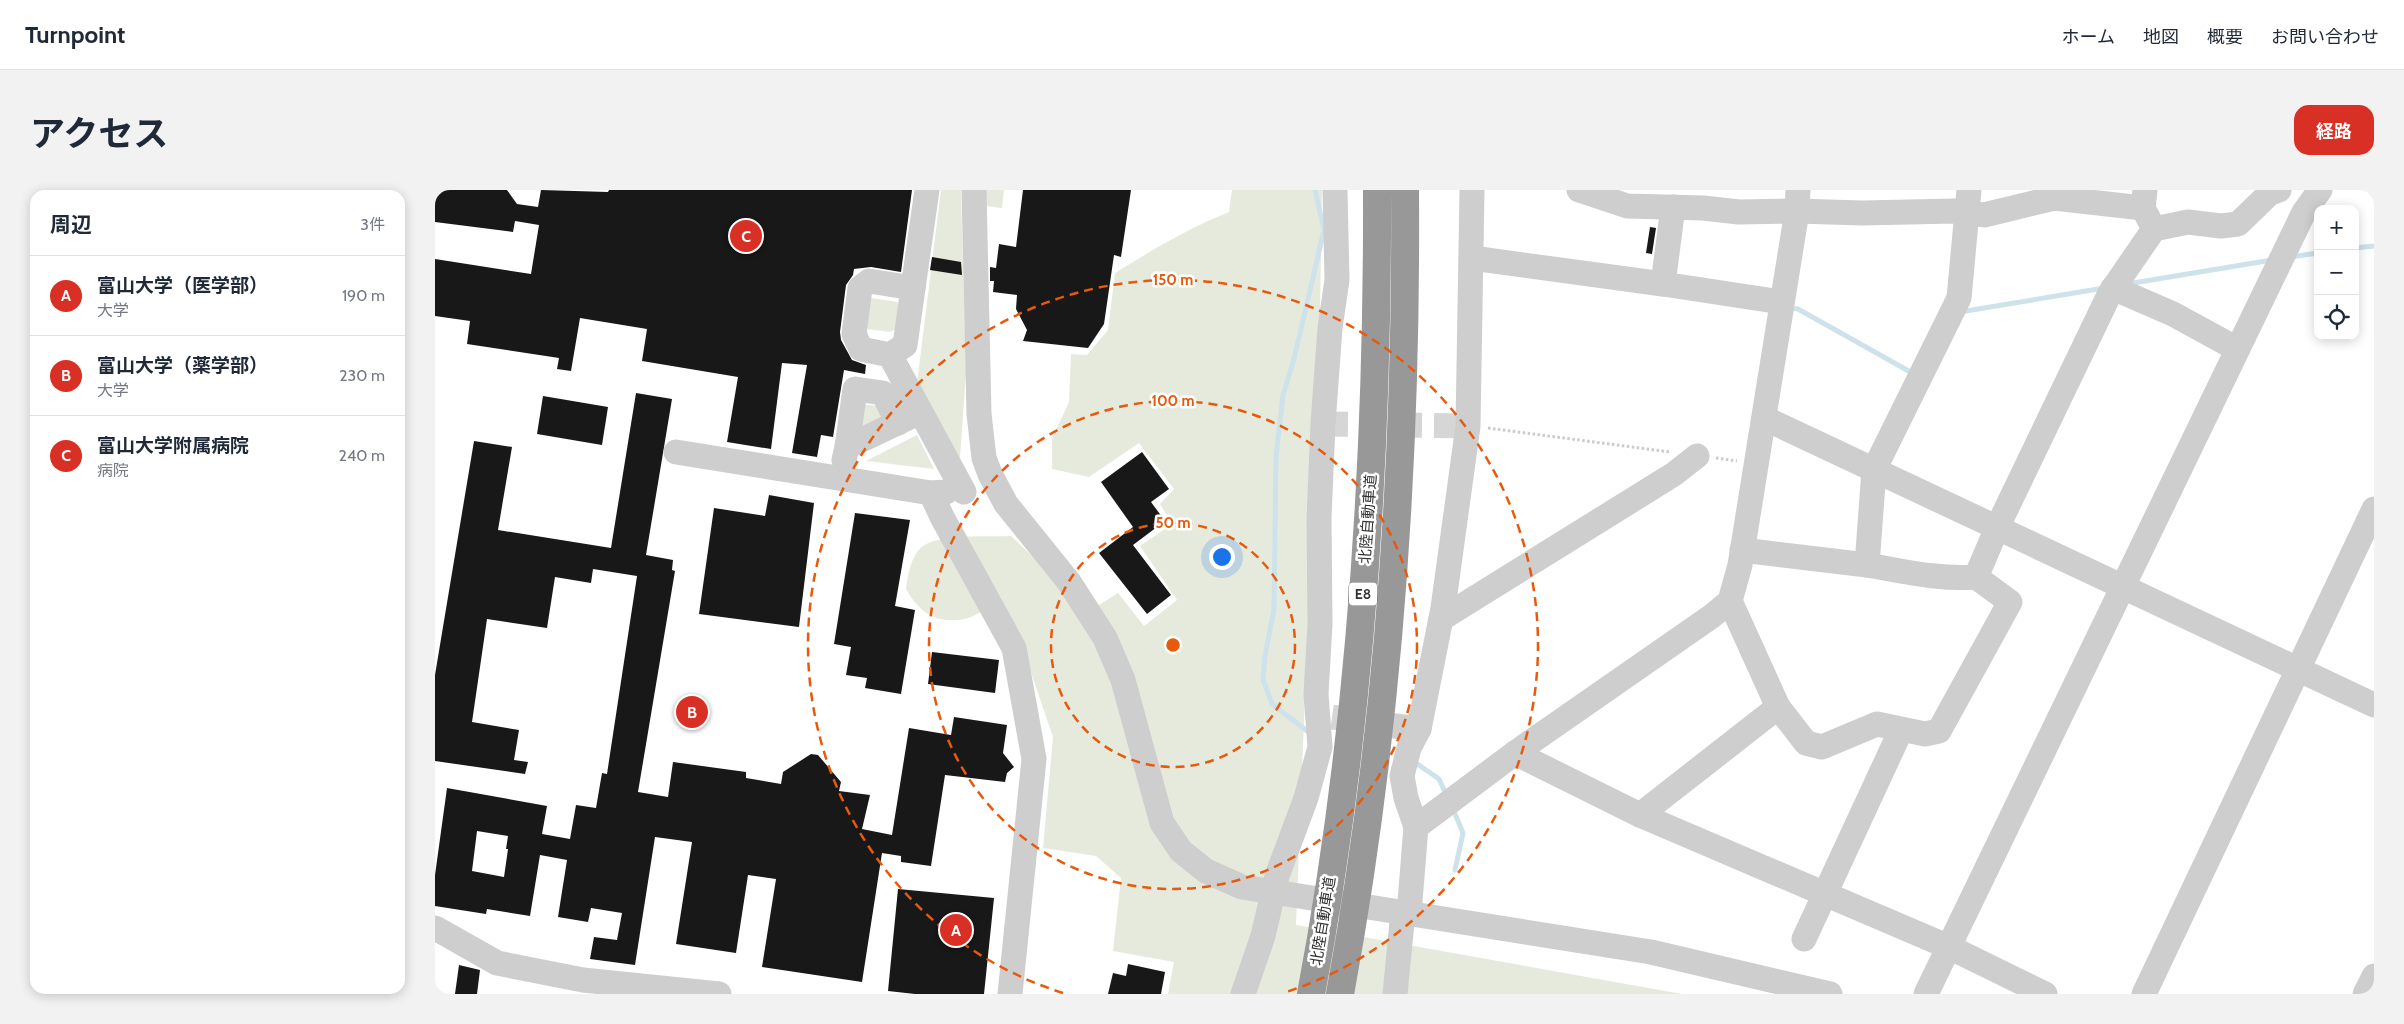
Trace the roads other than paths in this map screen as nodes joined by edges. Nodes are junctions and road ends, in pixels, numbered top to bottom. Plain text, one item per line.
1 (927, 190) edge
2 (974, 190) edge
3 (1335, 190) edge
4 (1377, 190) edge
5 (1405, 190) edge
6 (1472, 190) edge
7 (1579, 190) edge
8 (2279, 190) edge
9 (2320, 190) edge
10 (1613, 196) edge
11 (1697, 199) edge
12 (1797, 200) edge
13 (1740, 201) edge
14 (1967, 201) edge
15 (1673, 207) junction
16 (2148, 209) edge
17 (1472, 258) junction
18 (1663, 284) junction
19 (913, 288) junction
20 (2113, 288) junction
21 (1781, 302) junction
22 (2237, 349) junction
23 (890, 355) junction
24 (921, 412) junction
25 (1764, 418) junction
26 (898, 423) junction
27 (847, 447) junction
28 (676, 452) dead end
29 (1697, 456) road end
30 (1873, 470) junction
31 (841, 478) junction
32 (999, 490) junction
33 (964, 492) junction
34 (931, 493) junction
35 (2374, 509) edge
36 (1997, 528) junction
37 (1743, 550) junction
38 (1867, 565) junction
39 (1976, 577) junction
40 (2123, 587) junction
41 (1730, 601) junction
42 (1441, 619) junction
43 (2299, 669) junction
44 (2374, 705) edge
45 (1778, 707) junction
46 (1395, 726) tunnel mouth
47 (1419, 729) junction
48 (1901, 730) junction
49 (1515, 753) junction
50 (1640, 815) junction
51 (1416, 827) junction
52 (1280, 893) junction
53 (1826, 894) junction
54 (1404, 913) junction
55 (435, 928) edge
56 (1804, 939) dead end
57 (1949, 947) junction
58 (2374, 976) edge
59 (719, 994) edge
60 (1010, 994) edge
61 (1243, 994) edge
62 (1311, 994) edge
63 (1340, 994) edge
64 (1395, 994) edge
65 (1830, 994) edge
66 (1926, 994) edge
67 (2045, 994) edge
68 (2144, 994) edge
69 (2365, 994) edge

1 - 19 street
2 - 32 street
3 - 52 street
4 - 62 highway, 北陸自動車道 / E8
5 - 63 highway, 北陸自動車道 / E8
6 - 17 street
7 - 10 street
8 - 16 street
9 - 22 street
10 - 15 street
11 - 13 street
11 - 15 street
12 - 13 street
12 - 14 street
12 - 21 street
14 - 16 street
14 - 30 street
15 - 18 street
16 - 20 street
17 - 18 street
17 - 42 street
18 - 21 street
19 - 23 street
19 - 23 street
20 - 22 street
20 - 36 street
21 - 25 street
22 - 40 street
23 - 24 street
24 - 26 street
24 - 33 street
25 - 30 street
25 - 37 street
26 - 27 street
26 - 27 street
27 - 31 street
28 - 31 street
29 - 42 street
30 - 36 street
30 - 38 street
31 - 34 street
32 - 33 street
32 - 52 street
33 - 34 street
34 - 60 street
35 - 43 street
36 - 39 street
36 - 40 street
37 - 38 street
37 - 41 street
38 - 39 street
39 - 48 street
40 - 43 street
40 - 57 street
41 - 45 street
41 - 49 street
42 - 47 street
43 - 44 street
43 - 68 street
45 - 48 street
45 - 50 street
46 - 47 street
47 - 51 street
48 - 53 street
49 - 50 street
49 - 51 street
50 - 53 street
51 - 54 street
52 - 54 street
52 - 61 street
53 - 56 street
53 - 57 street
54 - 64 street
54 - 65 street
55 - 59 street
57 - 66 street
57 - 67 street
58 - 69 street

